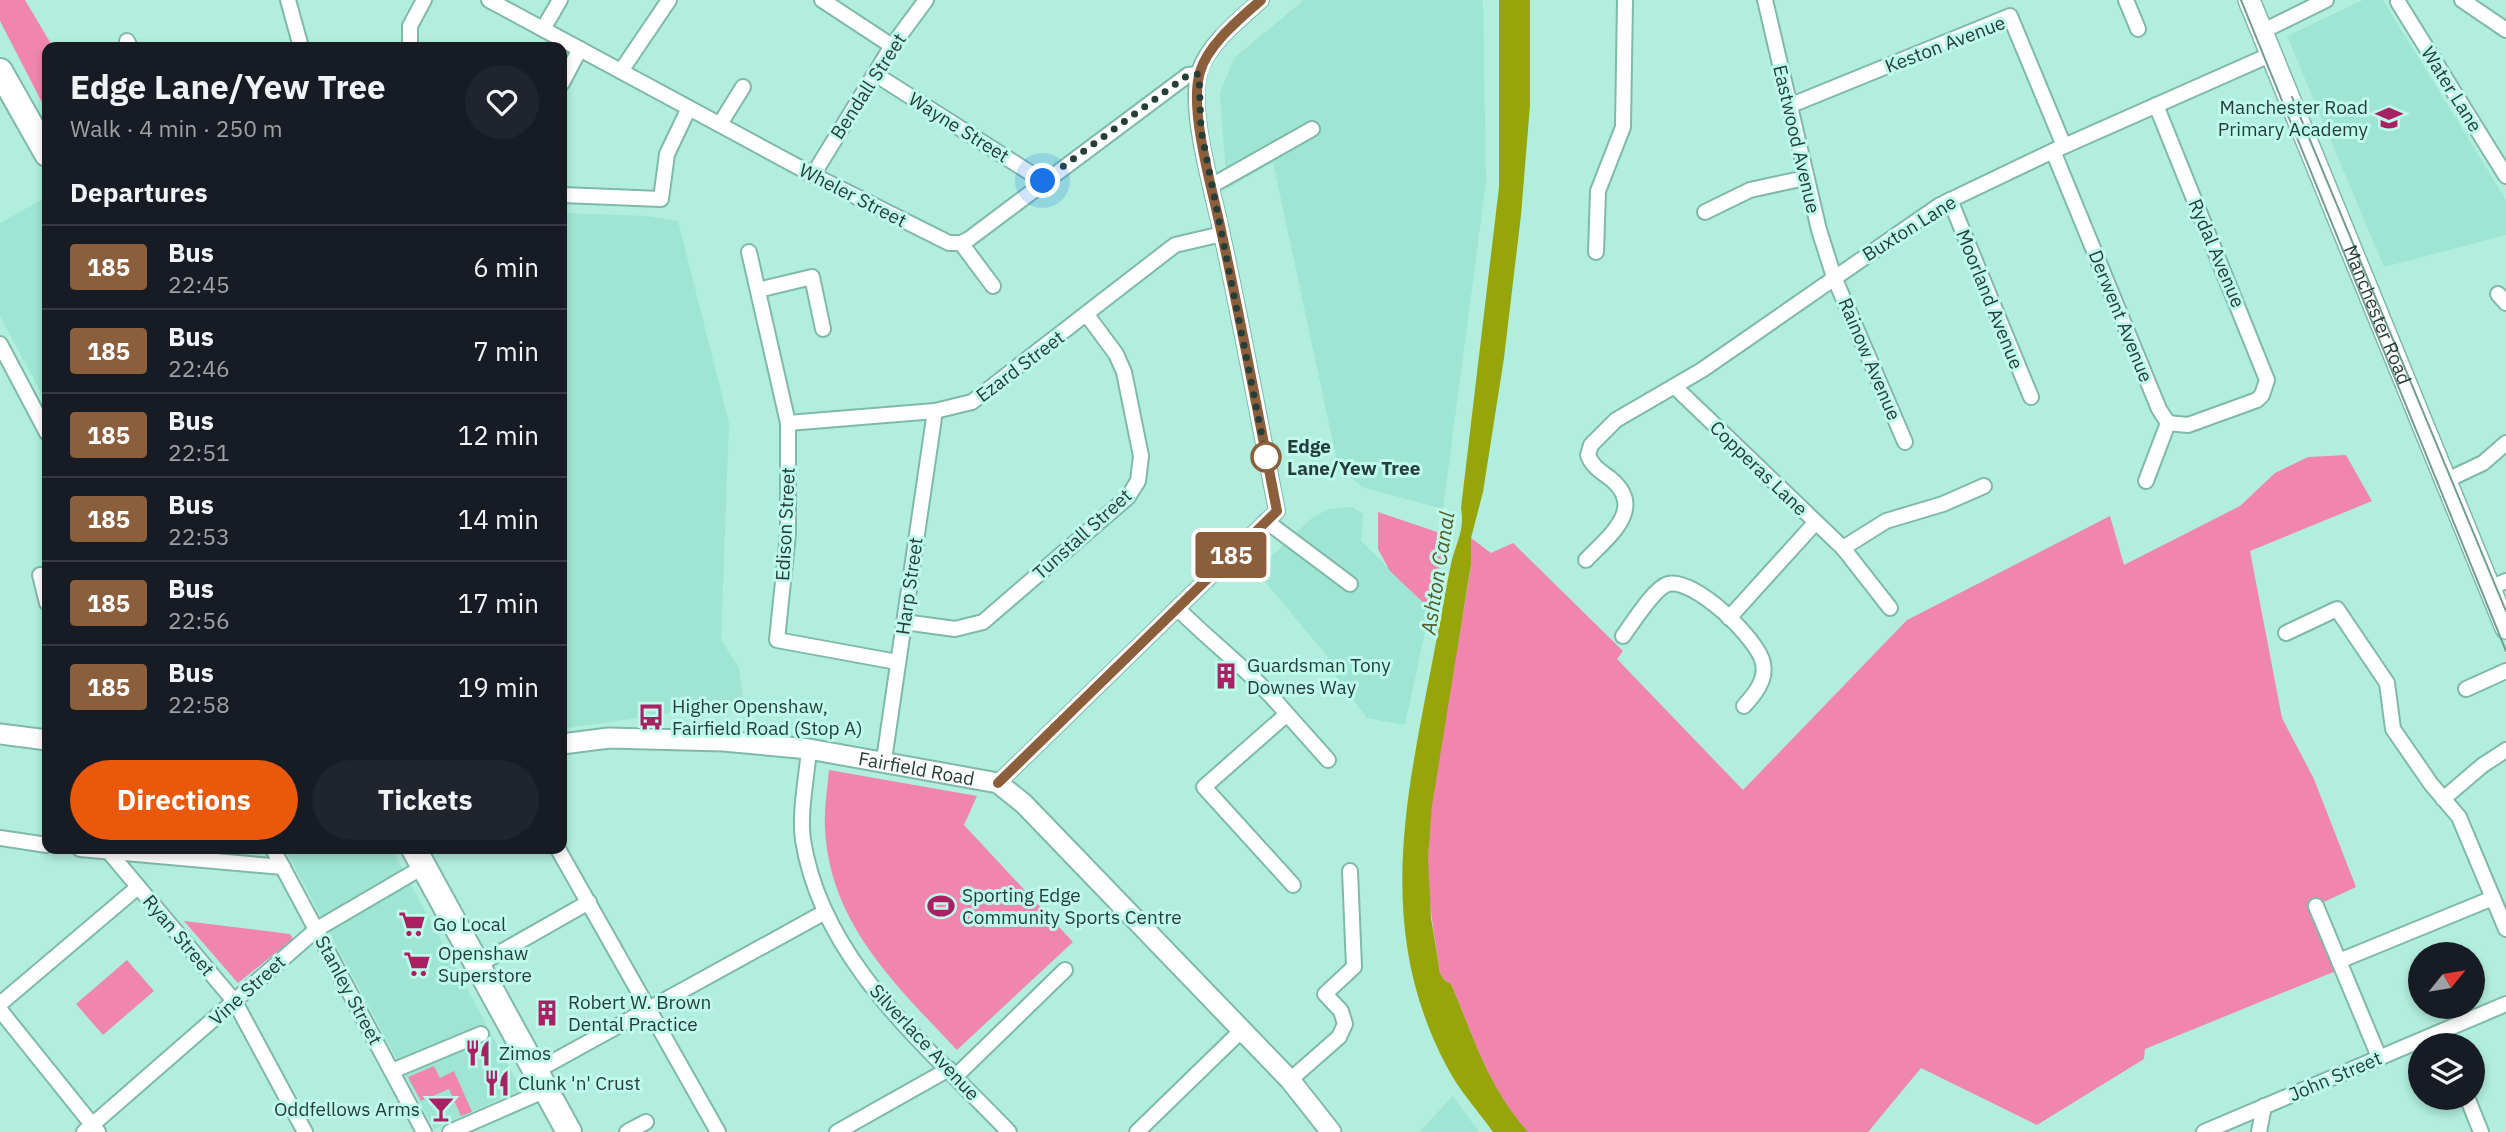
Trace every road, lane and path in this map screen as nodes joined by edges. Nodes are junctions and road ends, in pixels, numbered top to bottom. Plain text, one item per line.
1 (288, 0) edge
2 (424, 0) edge
3 (489, 0) edge
4 (560, 0) edge
5 (669, 0) edge
6 (822, 0) edge
7 (926, 0) edge
8 (1261, 0) edge
9 (1625, 0) edge
10 (1766, 0) edge
11 (2126, 0) edge
12 (2249, 0) edge
13 (2326, 0) edge
14 (2462, 0) edge
15 (2398, 2) dead end
16 (542, 29) junction
17 (2138, 29) dead end
18 (2506, 30) edge
19 (2263, 31) junction
20 (300, 42) edge
21 (410, 42) edge
22 (567, 42) edge
23 (567, 42) edge
24 (892, 46) junction
25 (580, 49) junction
26 (2272, 54) junction
27 (0, 71) edge
28 (621, 71) junction
29 (567, 74) edge
30 (875, 74) junction
31 (1199, 74) junction
32 (743, 87) dead end
33 (2156, 105) junction
34 (1789, 106) junction
35 (689, 108) junction
36 (720, 124) junction
37 (1312, 129) dead end
38 (42, 145) edge
39 (2058, 149) junction
40 (813, 175) junction
41 (2506, 176) edge
42 (1805, 178) junction
43 (1043, 181) junction
44 (1211, 186) junction
45 (567, 195) edge
46 (1950, 200) junction
47 (1705, 212) dead end
48 (1222, 234) junction
49 (961, 243) junction
50 (749, 252) dead end
51 (1596, 252) dead end
52 (1835, 277) junction
53 (993, 286) dead end
54 (758, 290) junction
55 (1087, 316) junction
56 (822, 328) dead end
57 (0, 344) edge
58 (1675, 387) junction
59 (2031, 397) dead end
60 (935, 411) junction
61 (788, 423) junction
62 (2168, 423) junction
63 (42, 424) edge
64 (1905, 442) dead end
65 (2506, 443) edge
66 (2506, 461) edge
67 (2483, 463) junction
68 (2146, 481) dead end
69 (2445, 481) junction
70 (1984, 486) dead end
71 (1266, 521) junction
72 (1815, 523) junction
73 (1843, 548) junction
74 (1586, 560) dead end
75 (40, 575) dead end
76 (42, 583) edge
77 (1349, 584) dead end
78 (2498, 584) edge
79 (1177, 608) junction
80 (1889, 608) dead end
81 (1729, 618) junction
82 (904, 622) junction
83 (2506, 628) edge
84 (2286, 633) dead end
85 (1623, 636) dead end
86 (897, 662) junction
87 (2506, 671) edge
88 (2466, 689) dead end
89 (1744, 706) dead end
90 (1287, 714) junction
91 (0, 734) edge
92 (42, 739) edge
93 (567, 743) edge
94 (809, 749) junction
95 (2506, 750) edge
96 (1328, 760) dead end
97 (884, 761) junction
98 (998, 783) junction
99 (2443, 799) junction
100 (0, 838) edge
101 (42, 844) edge
102 (110, 854) edge
103 (131, 854) edge
104 (276, 854) edge
105 (561, 854) edge
106 (419, 858) edge
107 (283, 867) junction
108 (1350, 871) dead end
109 (1293, 885) dead end
110 (138, 887) junction
111 (2493, 898) junction
112 (589, 902) junction
113 (2316, 906) dead end
114 (825, 912) junction
115 (317, 929) junction
116 (2506, 929) edge
117 (2339, 961) junction
118 (478, 965) junction
119 (1065, 970) dead end
120 (236, 1002) junction
121 (0, 1004) edge
122 (2506, 1004) edge
123 (649, 1008) junction
124 (0, 1010) edge
125 (1242, 1030) junction
126 (2451, 1033) edge
127 (481, 1034) dead end
128 (2408, 1048) edge
129 (2379, 1057) junction
130 (393, 1070) junction
131 (953, 1072) junction
132 (541, 1080) junction
133 (1290, 1080) junction
134 (2264, 1106) junction
135 (2472, 1110) edge
136 (646, 1122) dead end
137 (92, 1129) edge
138 (305, 1132) edge
139 (424, 1132) edge
140 (450, 1132) edge
141 (569, 1132) edge
142 (627, 1132) edge
143 (718, 1132) edge
144 (837, 1132) edge
145 (1009, 1132) edge
146 (1137, 1132) edge
147 (1331, 1132) edge
148 (2204, 1132) edge
149 (2259, 1132) edge
150 (2481, 1132) edge

1 - 20 street
2 - 21 street
3 - 16 street, Wheler Street
4 - 16 street
5 - 28 street
6 - 24 street
7 - 24 street, Bendall Street
8 - 31 street
9 - 51 street
10 - 34 street, Eastwood Avenue
11 - 17 street
12 - 19 main road, Manchester Road
13 - 19 street
14 - 18 street
15 - 41 street, Water Lane
16 - 22 street, Wheler Street
19 - 26 main road, Manchester Road
23 - 25 street, Wheler Street
24 - 30 street, Bendall Street
25 - 28 street, Wheler Street
25 - 29 street
26 - 33 street, Buxton Lane
26 - 69 main road, Manchester Road
27 - 38 highway
28 - 35 street, Wheler Street
30 - 40 street, Bendall Street
30 - 43 street, Wayne Street
31 - 43 street
31 - 44 street
32 - 36 street
33 - 39 street, Buxton Lane
33 - 62 street, Rydal Avenue
34 - 39 street, Keston Avenue
34 - 42 street, Eastwood Avenue
35 - 36 street, Wheler Street
35 - 45 street
36 - 40 street, Wheler Street
37 - 44 street
39 - 46 street, Buxton Lane
39 - 62 street, Derwent Avenue
40 - 49 street, Wheler Street
42 - 47 street
42 - 52 street, Eastwood Avenue
43 - 49 street
44 - 48 street
46 - 52 street, Buxton Lane
46 - 59 street, Moorland Avenue
48 - 55 street, Ezard Street
48 - 71 street
49 - 53 street
50 - 54 street, Edison Street
52 - 58 street, Buxton Lane
52 - 64 street, Rainow Avenue
54 - 56 street
54 - 61 street, Edison Street
55 - 60 street, Ezard Street
55 - 82 street, Tunstall Street
57 - 63 street
58 - 72 street, Copperas Lane
58 - 74 street, Buxton Lane
60 - 61 street, Ezard Street
60 - 82 street, Harp Street
61 - 86 street, Edison Street
62 - 68 street
65 - 67 street
66 - 67 street
67 - 69 street
69 - 78 main road, Manchester Road
70 - 73 street
71 - 77 street
71 - 79 street
72 - 73 street, Copperas Lane
72 - 81 street
73 - 80 street, Copperas Lane
75 - 76 street
78 - 83 main road, Manchester Road
79 - 90 street
79 - 98 street
81 - 85 street
81 - 89 street
82 - 86 street, Harp Street
84 - 99 street
86 - 97 street, Harp Street
87 - 88 street
90 - 96 street
90 - 109 street
91 - 92 street
93 - 94 street, Fairfield Road
94 - 97 street, Fairfield Road
94 - 114 street, Silverlace Avenue
95 - 99 street
97 - 98 street, Fairfield Road
98 - 125 street, Fairfield Road
99 - 111 street
100 - 101 street
102 - 110 street, Ryan Street
103 - 107 street
104 - 107 street, Stanley Street
105 - 112 street
106 - 115 street, Vine Street
106 - 118 highway
107 - 115 street, Stanley Street
108 - 133 street
110 - 120 street, Ryan Street
110 - 121 street
111 - 116 street
111 - 117 street
112 - 118 street
112 - 123 street
113 - 117 street
114 - 123 street
114 - 131 street, Silverlace Avenue
115 - 120 street, Vine Street
115 - 130 street, Stanley Street
117 - 129 street
118 - 132 highway
119 - 131 street
120 - 137 street, Vine Street
120 - 138 street, Ryan Street
122 - 126 street, John Street
123 - 132 street
123 - 143 street
124 - 137 street
125 - 133 street, Fairfield Road
125 - 146 street
127 - 130 street
128 - 129 street, John Street
129 - 134 street, John Street
130 - 139 street, Stanley Street
131 - 144 street
131 - 145 street, Silverlace Avenue
132 - 140 street
132 - 141 highway
133 - 147 street, Fairfield Road
134 - 148 street, John Street
134 - 149 street
135 - 150 street
136 - 142 street

